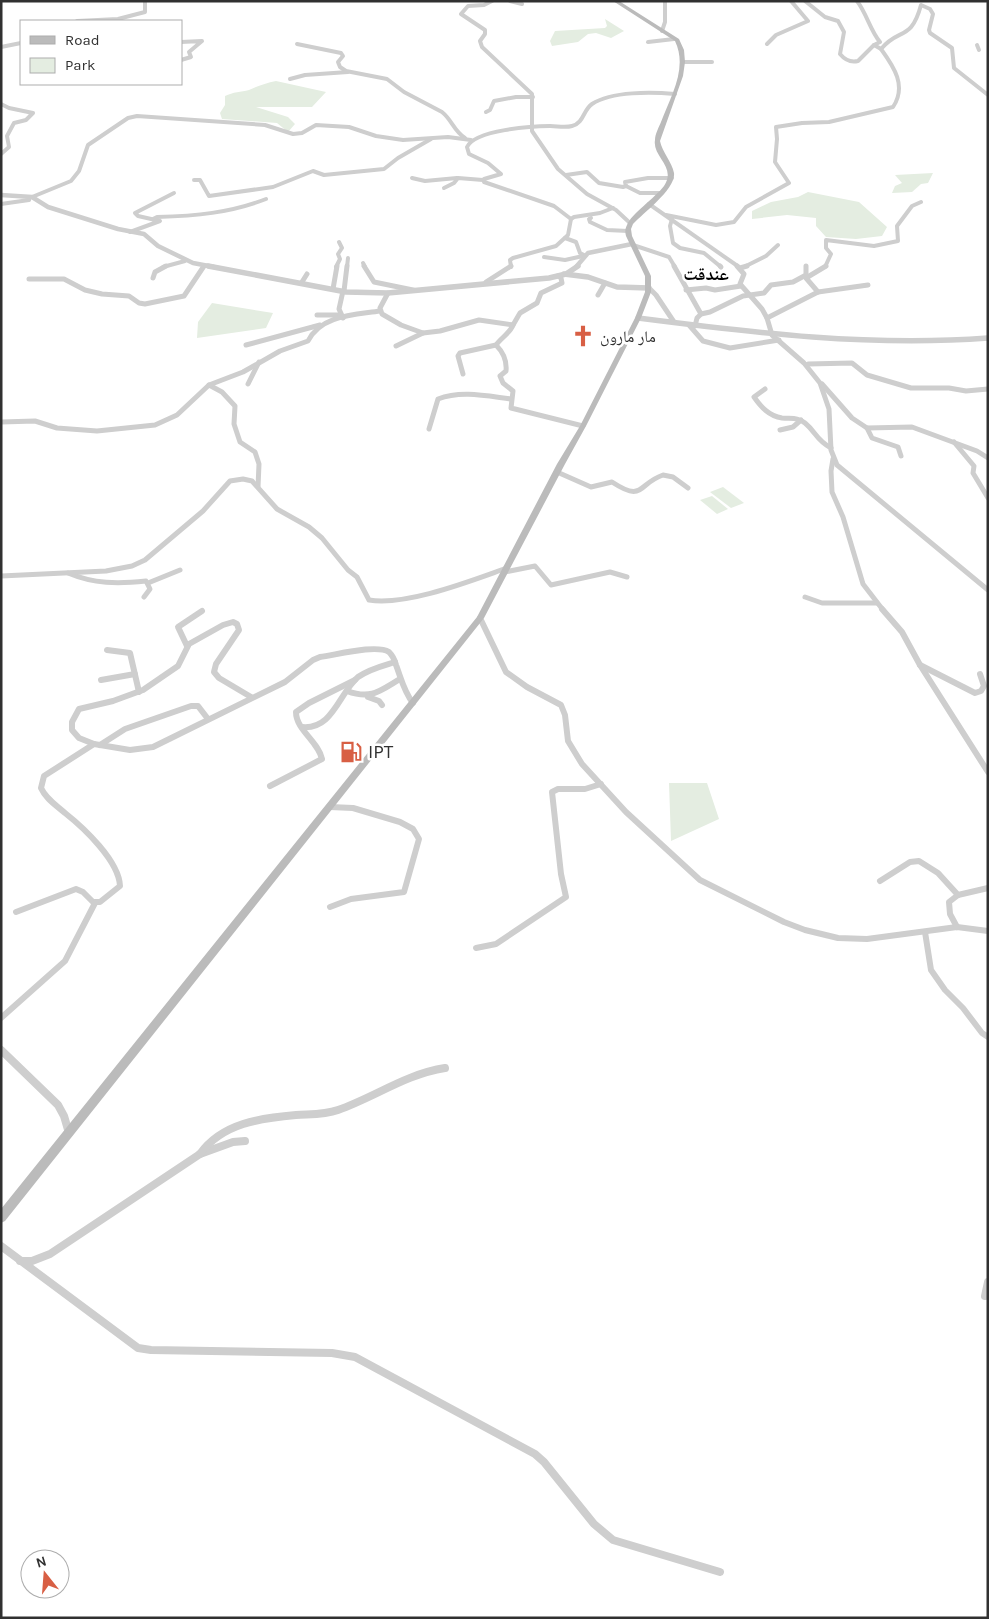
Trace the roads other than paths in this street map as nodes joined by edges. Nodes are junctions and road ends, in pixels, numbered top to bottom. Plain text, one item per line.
1 (145, 1) edge
2 (492, 1) edge
3 (510, 1) edge
4 (615, 1) edge
5 (665, 1) edge
6 (791, 1) edge
7 (806, 1) edge
8 (857, 1) edge
9 (464, 3) dead end
10 (923, 3) edge
11 (522, 4) dead end
12 (471, 5) junction
13 (118, 20) edge
14 (662, 31) junction
15 (674, 39) junction
16 (182, 42) edge
17 (648, 42) dead end
18 (20, 43) edge
19 (297, 44) dead end
20 (768, 44) dead end
21 (874, 45) junction
22 (977, 45) dead end
23 (1, 47) edge
24 (881, 49) junction
25 (979, 50) dead end
26 (182, 60) edge
27 (683, 62) junction
28 (712, 62) dead end
29 (349, 72) junction
30 (290, 79) dead end
31 (674, 94) junction
32 (988, 95) edge
33 (533, 97) junction
34 (1, 104) edge
35 (486, 112) dead end
36 (531, 127) junction
37 (432, 138) junction
38 (471, 140) junction
39 (1, 154) edge
40 (566, 175) junction
41 (412, 178) dead end
42 (457, 178) junction
43 (672, 178) junction
44 (194, 180) dead end
45 (483, 180) junction
46 (626, 186) junction
47 (444, 188) dead end
48 (174, 193) dead end
49 (661, 193) junction
50 (1, 195) edge
51 (31, 197) junction
52 (266, 200) dead end
53 (921, 202) dead end
54 (1, 204) edge
55 (649, 204) junction
56 (613, 208) junction
57 (666, 215) junction
58 (591, 218) dead end
59 (152, 219) junction
60 (571, 219) junction
61 (672, 219) junction
62 (629, 227) junction
63 (130, 232) junction
64 (565, 238) junction
65 (339, 242) dead end
66 (633, 245) junction
67 (778, 245) dead end
68 (583, 256) junction
69 (544, 257) dead end
70 (348, 258) dead end
71 (185, 260) junction
72 (363, 262) dead end
73 (204, 266) junction
74 (806, 266) dead end
75 (721, 267) dead end
76 (740, 268) junction
77 (307, 274) dead end
78 (564, 274) junction
79 (558, 276) junction
80 (153, 278) dead end
81 (29, 279) dead end
82 (302, 282) junction
83 (486, 282) junction
84 (605, 283) junction
85 (868, 285) dead end
86 (741, 286) junction
87 (649, 288) junction
88 (333, 289) junction
89 (416, 290) junction
90 (686, 290) junction
91 (344, 291) junction
92 (818, 292) junction
93 (388, 293) junction
94 (598, 294) dead end
95 (746, 295) junction
96 (380, 310) junction
97 (700, 314) junction
98 (317, 315) dead end
99 (342, 316) junction
100 (638, 318) junction
101 (767, 318) junction
102 (674, 322) junction
103 (324, 324) junction
104 (513, 325) junction
105 (692, 325) junction
106 (424, 333) junction
107 (772, 335) junction
108 (988, 338) edge
109 (778, 340) junction
110 (246, 345) dead end
111 (496, 345) junction
112 (396, 346) dead end
113 (259, 362) junction
114 (808, 364) junction
115 (463, 374) dead end
116 (821, 383) junction
117 (248, 384) dead end
118 (209, 385) junction
119 (765, 389) dead end
120 (988, 389) edge
121 (511, 399) junction
122 (801, 420) junction
123 (1, 422) edge
124 (583, 426) junction
125 (867, 428) junction
126 (429, 429) dead end
127 (780, 430) dead end
128 (953, 442) junction
129 (830, 448) junction
130 (901, 456) dead end
131 (987, 456) edge
132 (833, 459) junction
133 (557, 472) junction
134 (258, 487) junction
135 (688, 488) dead end
136 (988, 498) edge
137 (180, 570) dead end
138 (506, 570) junction
139 (64, 572) junction
140 (1, 576) edge
141 (627, 577) dead end
142 (148, 583) junction
143 (988, 590) edge
144 (144, 597) dead end
145 (805, 597) dead end
146 (877, 603) junction
147 (202, 611) dead end
148 (480, 618) junction
149 (187, 646) junction
150 (107, 650) dead end
151 (394, 662) junction
152 (920, 665) junction
153 (135, 674) junction
154 (980, 674) dead end
155 (400, 679) junction
156 (101, 680) dead end
157 (355, 680) junction
158 (347, 691) junction
159 (139, 692) junction
160 (251, 697) junction
161 (368, 697) junction
162 (413, 703) junction
163 (382, 705) dead end
164 (208, 719) junction
165 (302, 727) junction
166 (97, 744) junction
167 (988, 772) edge
168 (600, 784) junction
169 (270, 786) dead end
170 (330, 807) junction
171 (880, 881) dead end
172 (988, 888) edge
173 (958, 895) junction
174 (95, 903) junction
175 (330, 907) dead end
176 (16, 912) dead end
177 (957, 927) junction
178 (988, 931) edge
179 (925, 932) junction
180 (476, 948) dead end
181 (1, 1018) edge
182 (988, 1037) edge
183 (1, 1050) edge
184 (445, 1068) dead end
185 (69, 1133) junction
186 (246, 1141) dead end
187 (200, 1154) junction
188 (1, 1218) edge
189 (1, 1246) edge
190 (20, 1261) junction
191 (988, 1282) edge
192 (985, 1296) dead end
193 (720, 1572) dead end

1 - 13 street
2 - 12 street
3 - 11 street
4 - 14 main road
5 - 14 street
6 - 20 street
7 - 21 street
8 - 21 street
9 - 12 street
10 - 24 street
10 - 32 street
12 - 33 street
14 - 15 main road
15 - 17 street
15 - 27 main road
16 - 26 street
18 - 23 street
19 - 29 street
21 - 24 street
22 - 25 street
24 - 57 street
27 - 28 street
27 - 31 main road
29 - 30 street
29 - 38 street
31 - 36 street
31 - 43 main road
33 - 35 street
33 - 36 street
34 - 39 street
36 - 38 street
36 - 40 street
37 - 38 street
37 - 44 street
37 - 51 street
38 - 45 street
40 - 46 street
40 - 56 street
41 - 42 street
42 - 45 street
42 - 47 street
43 - 46 street
43 - 49 main road
45 - 60 street
46 - 49 street
48 - 59 street
49 - 55 main road
50 - 51 street
51 - 54 street
51 - 63 street
52 - 59 street
53 - 92 street
55 - 57 street
55 - 62 main road
56 - 60 street
56 - 62 street
57 - 61 street
58 - 62 street
59 - 63 street
60 - 64 street
61 - 75 street
61 - 76 street
62 - 66 main road
63 - 71 street
64 - 68 street
64 - 83 street
65 - 88 street
66 - 68 street
66 - 87 main road
66 - 90 street
67 - 76 street
68 - 69 street
68 - 78 street
70 - 91 street
71 - 73 street
71 - 80 street
72 - 89 street
73 - 81 street
73 - 82 street
74 - 95 street
76 - 86 street
77 - 82 street
78 - 79 street
78 - 84 street
79 - 83 street
79 - 104 street
82 - 88 street
83 - 89 street
84 - 87 street
84 - 94 street
85 - 92 street
86 - 90 street
86 - 95 street
87 - 100 main road
87 - 102 street
88 - 91 street
89 - 93 street
90 - 97 street
91 - 93 street
91 - 99 street
92 - 101 street
93 - 96 street
95 - 97 street
95 - 101 street
96 - 99 street
96 - 106 street
97 - 105 street
98 - 99 street
99 - 103 street
100 - 102 street
100 - 124 main road
101 - 107 street
102 - 105 street
103 - 110 street
103 - 113 street
104 - 106 street
104 - 111 street
105 - 107 street
105 - 109 street
106 - 112 street
107 - 108 street
107 - 109 street
109 - 114 street
111 - 115 street
111 - 121 street
113 - 117 street
113 - 118 street
114 - 116 street
114 - 120 street
116 - 125 street
116 - 129 street
118 - 123 street
118 - 134 street
119 - 122 street
121 - 124 street
121 - 126 street
122 - 127 street
122 - 129 street
124 - 133 main road
125 - 128 street
125 - 130 street
128 - 131 street
128 - 136 street
129 - 132 street
132 - 143 street
132 - 146 street
133 - 135 street
133 - 138 main road
134 - 138 street
134 - 139 street
137 - 142 street
138 - 141 street
138 - 148 main road
139 - 140 street
139 - 142 street
142 - 144 street
145 - 146 street
146 - 152 street
147 - 149 street
148 - 162 main road
148 - 168 street
149 - 159 street
149 - 160 street
150 - 153 street
151 - 155 street
151 - 157 street
151 - 160 street
152 - 154 street
152 - 167 street
153 - 156 street
153 - 159 street
155 - 161 street
155 - 162 street
157 - 158 street
157 - 165 street
158 - 161 street
158 - 165 street
159 - 166 street
160 - 164 street
161 - 163 street
162 - 170 main road
164 - 166 street
164 - 166 street
165 - 169 street
166 - 174 street
168 - 179 street
168 - 180 street
170 - 175 street
170 - 185 main road
171 - 173 street
172 - 173 street
173 - 177 street
174 - 176 street
174 - 181 street
177 - 178 street
177 - 179 street
179 - 182 street
183 - 185 street
184 - 187 street
185 - 188 main road
186 - 187 street
187 - 190 street
189 - 190 street
190 - 193 street
191 - 192 street

